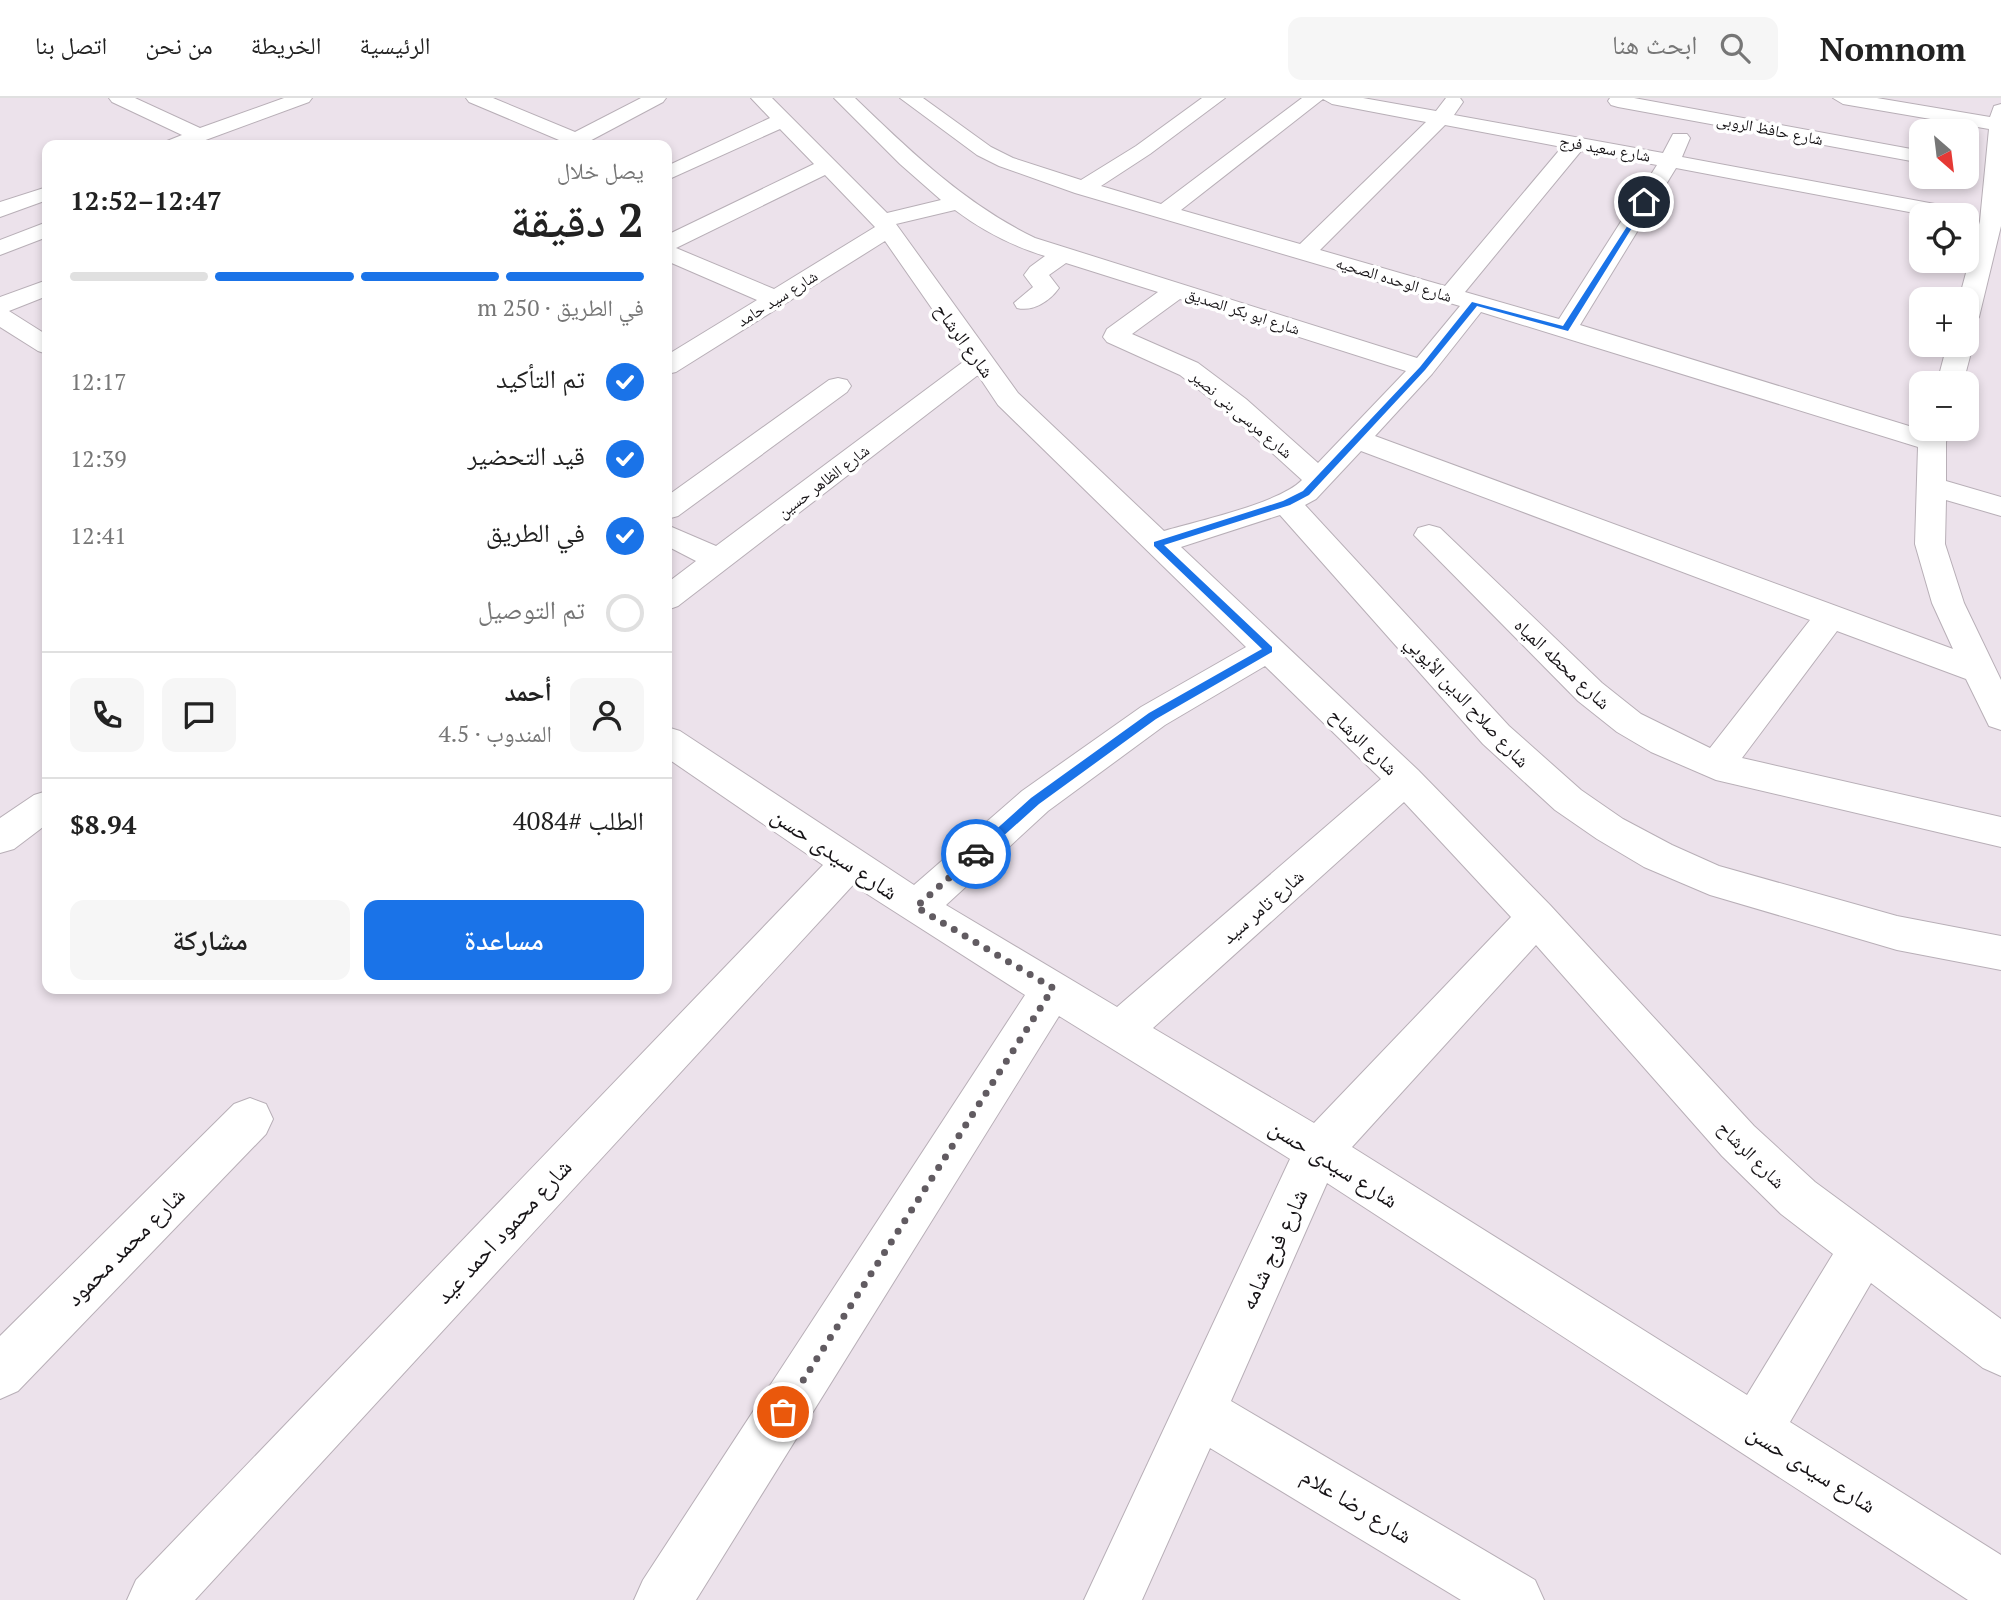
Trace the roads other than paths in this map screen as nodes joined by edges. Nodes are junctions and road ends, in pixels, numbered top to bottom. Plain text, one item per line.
1 (119, 98) edge
2 (476, 98) edge
3 (656, 98) edge
4 (844, 98) edge
5 (910, 98) edge
6 (1215, 98) edge
7 (1314, 98) edge
8 (1332, 98) edge
9 (1457, 98) edge
10 (1849, 98) edge
11 (298, 99) edge
12 (1619, 99) edge
13 (1694, 106) edge
14 (772, 109) edge
15 (1441, 118) junction
16 (2001, 120) edge
17 (200, 136) junction
18 (188, 140) edge
19 (567, 140) edge
20 (575, 140) edge
21 (1836, 141) junction
22 (1584, 144) junction
23 (1909, 154) edge
24 (1671, 159) junction
25 (829, 165) junction
26 (1991, 169) edge
27 (672, 171) edge
28 (1083, 188) junction
29 (1822, 189) junction
30 (42, 195) edge
31 (956, 203) junction
32 (1909, 206) edge
33 (0, 210) edge
34 (1165, 211) junction
35 (1979, 219) edge
36 (1991, 221) junction
37 (884, 225) junction
38 (42, 231) edge
39 (672, 242) edge
40 (0, 248) edge
41 (1305, 252) junction
42 (1063, 254) junction
43 (672, 255) edge
44 (1974, 287) edge
45 (42, 289) edge
46 (1177, 290) junction
47 (776, 299) junction
48 (1462, 299) junction
49 (1026, 303) dead end
50 (0, 306) edge
51 (0, 316) edge
52 (1565, 329) junction
53 (24, 331) junction
54 (0, 342) edge
55 (42, 343) edge
56 (979, 362) junction
57 (672, 363) edge
58 (1423, 368) junction
59 (838, 387) dead end
60 (1909, 428) edge
61 (1359, 440) junction
62 (1934, 441) edge
63 (1319, 480) junction
64 (1930, 486) junction
65 (1286, 503) junction
66 (672, 506) edge
67 (2001, 507) edge
68 (1429, 535) dead end
69 (672, 537) edge
70 (1157, 544) junction
71 (718, 561) junction
72 (672, 595) edge
73 (1832, 615) junction
74 (1268, 649) junction
75 (1978, 671) junction
76 (2001, 718) edge
77 (672, 743) edge
78 (1716, 766) junction
79 (1405, 780) junction
80 (42, 809) edge
81 (2001, 832) edge
82 (0, 838) edge
83 (849, 863) junction
84 (916, 907) junction
85 (1536, 918) junction
86 (2001, 953) edge
87 (1053, 988) junction
88 (1120, 1031) junction
89 (250, 1119) dead end
90 (1318, 1152) junction
91 (1864, 1249) junction
92 (2001, 1350) edge
93 (0, 1373) edge
94 (1198, 1410) junction
95 (1755, 1432) junction
96 (2001, 1588) edge
97 (156, 1600) edge
98 (663, 1600) edge
99 (1113, 1600) edge
100 (1515, 1600) edge

1 - 17 street
2 - 19 street
3 - 20 street
4 - 31 street, شارع ابو بكر الصديق
5 - 28 street, شارع الوحده الصحيه
6 - 28 street
7 - 34 street
8 - 15 street, شارع سعيد فرج
9 - 15 street
10 - 16 street
10 - 21 street
11 - 17 street
12 - 13 street, شارع حافظ الروبى
12 - 22 street
13 - 21 street, شارع حافظ الروبى
13 - 24 street
14 - 25 street, شارع الرشاح
14 - 27 street
15 - 22 street, شارع سعيد فرج
15 - 41 street
16 - 26 street
17 - 18 street
21 - 23 street, شارع حافظ الروبى
21 - 29 street
22 - 24 street, شارع سعيد فرج
22 - 48 street
24 - 29 street, شارع سعيد فرج
24 - 52 street
25 - 37 street, شارع الرشاح
25 - 39 street
26 - 36 street
28 - 34 street, شارع الوحده الصحيه
29 - 32 street, شارع سعيد فرج
30 - 33 street
31 - 37 street, شارع سيد حامد
31 - 42 street, شارع ابو بكر الصديق
34 - 41 street, شارع الوحده الصحيه
35 - 36 street
36 - 44 street
37 - 47 street, شارع سيد حامد
37 - 56 street, شارع الرشاح
38 - 40 street
41 - 48 street, شارع الوحده الصحيه
42 - 46 street, شارع ابو بكر الصديق
42 - 49 street
43 - 47 street
45 - 50 street
46 - 58 street, شارع ابو بكر الصديق
46 - 63 street, شارع مرسى بنى نصير
47 - 57 street, شارع سيد حامد
48 - 52 street, شارع الوحده الصحيه
48 - 58 street
51 - 53 street
52 - 60 street, شارع الوحده الصحيه
53 - 54 street
53 - 55 street
56 - 70 street, شارع الرشاح
56 - 71 street, شارع الظاهر حسين
58 - 61 street
59 - 66 street
61 - 63 street
61 - 73 street
62 - 64 street
63 - 65 street
64 - 67 street
64 - 75 street
65 - 70 street
65 - 86 street, شارع صلاح الدين الأيوبي
68 - 78 street, شارع محطه المياه
69 - 71 street
70 - 74 street, شارع الرشاح
71 - 72 street, شارع الظاهر حسين
73 - 75 street
73 - 78 street
74 - 79 street, شارع الرشاح
74 - 84 street
75 - 76 street
77 - 83 street, شارع سيدى حسن
78 - 81 street, شارع محطه المياه
79 - 85 street, شارع الرشاح
79 - 88 street, شارع تامر سيد
80 - 82 street
83 - 84 street, شارع سيدى حسن
83 - 97 street, شارع محمود احمد عيد
84 - 87 street, شارع سيدى حسن
85 - 90 street, شارع فرج شامه
85 - 91 street, شارع الرشاح
87 - 88 street, شارع سيدى حسن
87 - 98 street
88 - 90 street, شارع سيدى حسن
89 - 93 street, شارع محمد محمود
90 - 94 street, شارع فرج شامه
90 - 95 street, شارع سيدى حسن
91 - 92 street, شارع الرشاح
91 - 95 street
94 - 99 street, شارع فرج شامه
94 - 100 street, شارع رضا علام
95 - 96 street, شارع سيدى حسن

